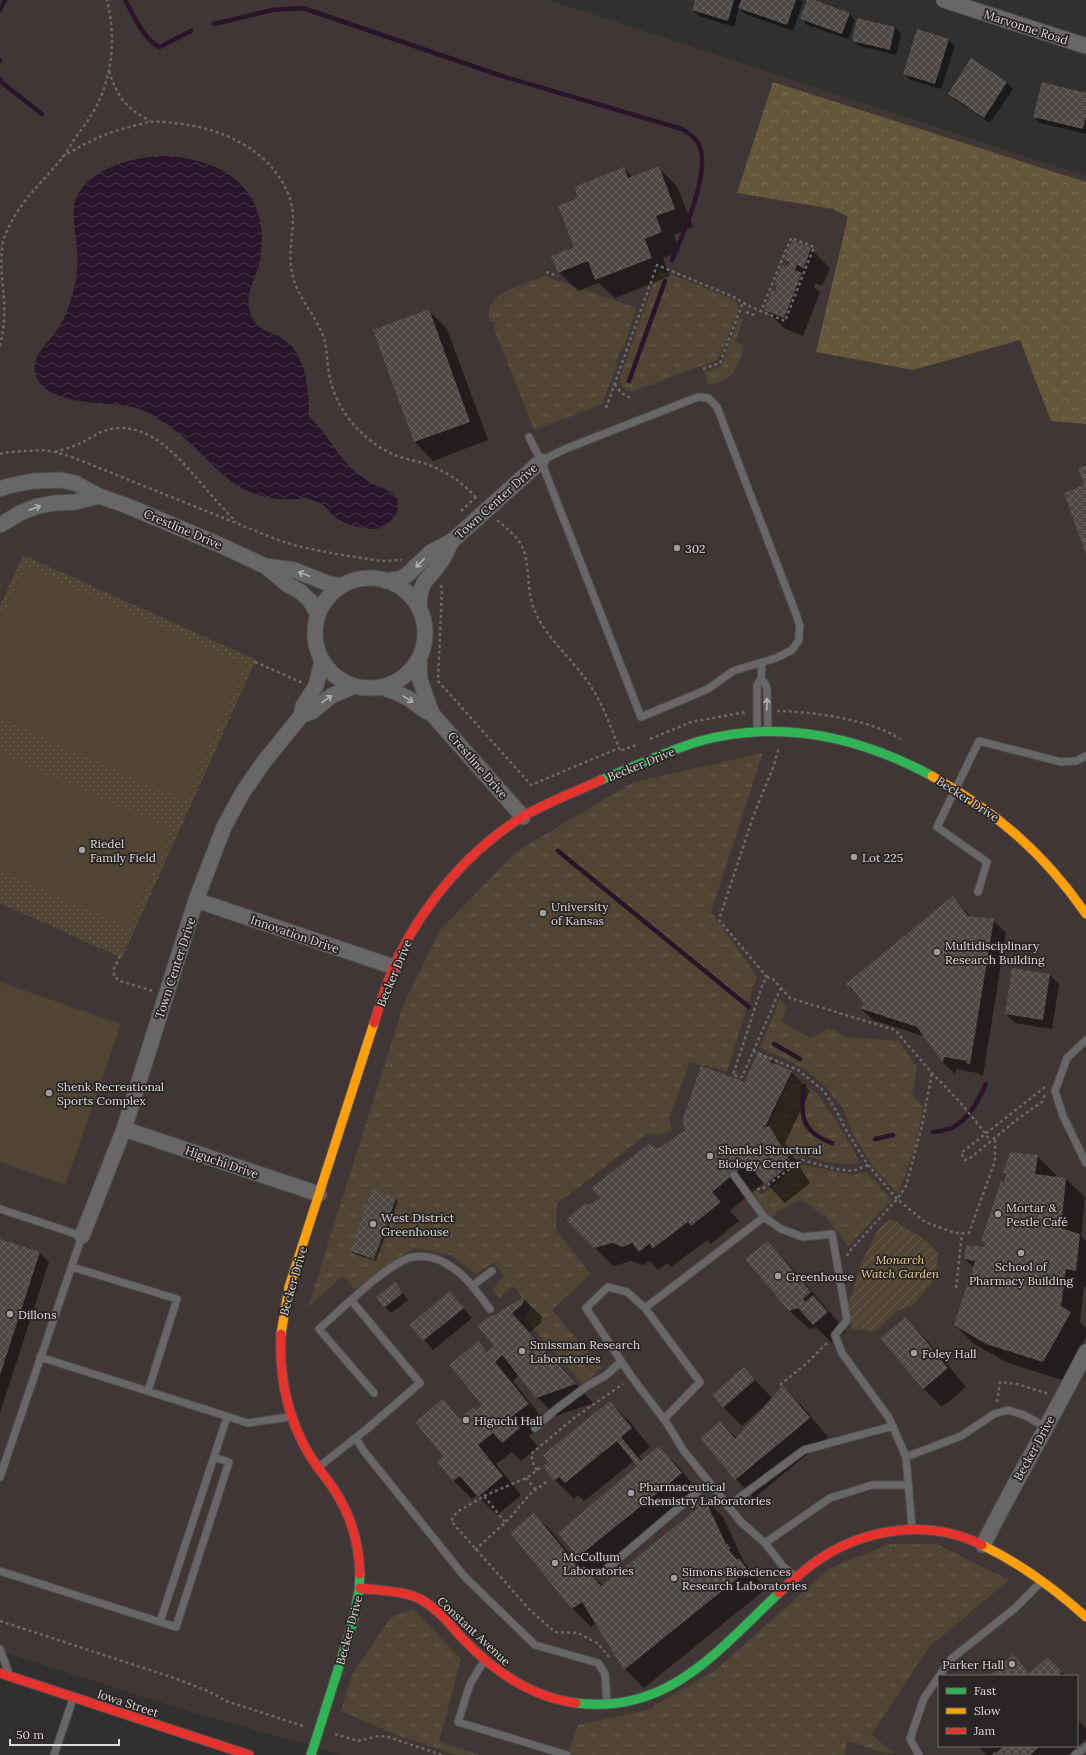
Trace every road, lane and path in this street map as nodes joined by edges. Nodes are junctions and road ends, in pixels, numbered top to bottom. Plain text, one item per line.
1 (107, 0) edge
2 (944, 0) edge
3 (1086, 46) edge
4 (109, 71) junction
5 (150, 122) junction
6 (62, 157) junction
7 (546, 272) dead end
8 (558, 276) dead end
9 (743, 302) junction
10 (761, 311) junction
11 (746, 312) dead end
12 (757, 316) dead end
13 (0, 346) edge
14 (703, 369) dead end
15 (615, 383) junction
16 (631, 398) dead end
17 (606, 408) dead end
18 (529, 437) dead end
19 (55, 452) junction
20 (0, 454) edge
21 (541, 461) junction
22 (0, 489) edge
23 (99, 496) junction
24 (479, 501) dead end
25 (492, 516) dead end
26 (237, 523) junction
27 (0, 525) edge
28 (452, 541) junction
29 (408, 558) dead end
30 (265, 566) junction
31 (437, 580) dead end
32 (386, 581) junction
33 (341, 586) junction
34 (419, 609) junction
35 (318, 615) junction
36 (419, 658) junction
37 (322, 661) junction
38 (255, 662) dead end
39 (762, 662) junction
40 (761, 680) junction
41 (309, 685) dead end
42 (354, 686) junction
43 (381, 687) junction
44 (432, 714) junction
45 (301, 716) junction
46 (757, 731) junction
47 (768, 731) junction
48 (780, 740) dead end
49 (619, 748) dead end
50 (1086, 756) edge
51 (531, 785) dead end
52 (955, 790) junction
53 (523, 817) junction
54 (978, 892) dead end
55 (196, 900) junction
56 (1086, 914) edge
57 (120, 956) dead end
58 (394, 967) junction
59 (767, 977) junction
60 (781, 988) junction
61 (166, 995) junction
62 (1086, 1040) edge
63 (753, 1051) junction
64 (932, 1073) junction
65 (124, 1129) junction
66 (986, 1134) junction
67 (995, 1138) junction
68 (990, 1142) junction
69 (1086, 1163) edge
70 (868, 1165) junction
71 (734, 1175) dead end
72 (744, 1187) junction
73 (319, 1194) junction
74 (897, 1199) junction
75 (0, 1209) edge
76 (764, 1217) junction
77 (962, 1233) junction
78 (82, 1236) junction
79 (847, 1259) dead end
80 (72, 1267) junction
81 (492, 1271) dead end
82 (472, 1286) junction
83 (956, 1288) dead end
84 (351, 1300) junction
85 (645, 1308) junction
86 (490, 1309) dead end
87 (835, 1335) junction
88 (1086, 1352) edge
89 (40, 1357) junction
90 (621, 1362) junction
91 (623, 1384) dead end
92 (780, 1385) dead end
93 (148, 1391) junction
94 (374, 1393) dead end
95 (1051, 1394) dead end
96 (997, 1402) dead end
97 (227, 1417) junction
98 (292, 1417) junction
99 (664, 1419) junction
100 (893, 1426) junction
101 (1046, 1427) junction
102 (534, 1428) dead end
103 (356, 1438) junction
104 (214, 1457) junction
105 (906, 1457) junction
106 (318, 1468) junction
107 (540, 1468) dead end
108 (537, 1470) junction
109 (0, 1477) edge
110 (526, 1478) junction
111 (548, 1482) dead end
112 (709, 1482) junction
113 (909, 1485) junction
114 (536, 1490) junction
115 (484, 1496) junction
116 (728, 1506) junction
117 (505, 1522) junction
118 (912, 1528) junction
119 (765, 1543) junction
120 (983, 1545) junction
121 (475, 1550) junction
122 (0, 1570) edge
123 (604, 1571) dead end
124 (795, 1578) junction
125 (1041, 1581) junction
126 (360, 1588) junction
127 (1086, 1617) edge
128 (0, 1622) edge
129 (160, 1622) junction
130 (0, 1649) edge
131 (484, 1660) junction
132 (611, 1660) dead end
133 (0, 1673) edge
134 (940, 1675) edge
135 (10, 1676) junction
136 (938, 1678) edge
137 (73, 1697) junction
138 (607, 1704) junction
139 (292, 1723) dead end
140 (343, 1737) dead end
141 (1086, 1747) edge
142 (54, 1755) edge
143 (249, 1755) edge
144 (311, 1755) edge
145 (442, 1755) edge
146 (567, 1755) edge
147 (919, 1755) edge
148 (1076, 1755) edge

1 - 4 path
2 - 3 street, Marvonne Road
4 - 5 path
4 - 6 path
5 - 6 path
5 - 24 path
6 - 13 path
7 - 8 path
9 - 10 path
9 - 14 path
9 - 15 path
10 - 10 path
11 - 12 path
15 - 16 path
15 - 17 path
18 - 21 lane
19 - 20 path
19 - 26 path
19 - 26 path
21 - 28 street, Town Center Drive
21 - 39 lane
21 - 39 lane
22 - 23 street, Crestline Drive
27 -> 23 street
23 - 30 street, Crestline Drive
25 - 49 path
26 - 29 path
28 -> 32 street, Town Center Drive
28 - 34 street, Town Center Drive
33 -> 30 street, Crestline Drive
30 - 35 street, Crestline Drive
31 - 51 path
32 - 33 street
32 - 34 street
33 - 35 street
34 - 36 street
35 - 37 street
36 - 43 street
36 - 44 street, Crestline Drive
37 - 42 street
37 - 45 street, Town Center Drive
38 - 41 path
39 - 40 lane
40 - 46 lane
47 -> 40 lane
42 - 43 street
45 -> 42 street, Town Center Drive
43 -> 44 street, Crestline Drive
44 - 53 street, Crestline Drive
45 - 55 street, Town Center Drive
46 - 47 main road, Becker Drive
46 - 53 main road, Becker Drive
47 - 52 main road, Becker Drive
48 - 59 path
50 - 52 lane
52 - 54 lane
52 - 56 main road, Becker Drive
53 - 58 main road, Becker Drive
55 - 58 street, Innovation Drive
55 - 61 street, Town Center Drive
57 - 61 path
58 - 73 main road, Becker Drive
59 - 60 path
59 - 63 path
60 - 63 path
60 - 64 path
61 - 65 street, Town Center Drive
62 - 69 lane
63 - 70 path
64 - 66 path
64 - 74 path
65 - 73 street, Higuchi Drive
65 - 78 street, Town Center Drive
66 - 67 path
66 - 68 path
66 - 68 path
67 - 68 path
67 - 77 path
70 - 72 path
70 - 74 path
71 - 72 lane
72 - 76 lane
73 - 98 main road, Becker Drive
74 - 77 path
74 - 79 path
75 - 78 lane
76 - 85 lane
76 - 87 lane
77 - 83 path
78 - 80 lane
80 - 89 lane
80 - 93 lane
81 - 82 lane
82 - 84 lane
82 - 86 lane
84 - 94 lane
84 - 103 lane
85 - 90 lane
85 - 99 lane
87 - 92 path
87 - 100 lane
88 - 101 street, Becker Drive
89 - 93 lane
89 - 109 lane
90 - 99 lane
90 - 102 lane
91 - 108 path
93 - 97 lane
95 - 96 path
97 - 98 lane
97 - 104 lane
98 - 106 main road, Becker Drive
99 - 112 lane
100 - 105 lane
100 - 116 lane
101 - 105 lane
101 - 120 street, Becker Drive
103 - 106 lane
103 - 138 lane
104 - 129 lane
104 - 129 lane
105 - 113 lane
106 - 126 main road, Becker Drive
107 - 108 path
108 - 110 path
110 - 114 path
110 - 115 path
111 - 114 path
112 - 116 lane
112 - 123 lane
113 - 118 lane
113 - 119 lane
114 - 117 path
115 - 117 path
115 - 121 path
116 - 119 lane
117 - 121 path
118 - 120 main road, Constant Avenue
118 - 124 main road, Constant Avenue
119 - 124 lane
120 - 125 main road, Constant Avenue
121 - 132 path
122 - 129 lane
124 - 138 main road, Constant Avenue
125 - 127 main road, Constant Avenue
125 - 134 lane
126 - 131 main road, Constant Avenue
126 - 144 main road, Becker Drive
128 - 139 path
130 - 135 lane
131 - 138 main road, Constant Avenue
131 - 146 lane
133 - 135 main road, Iowa Street
135 - 137 main road, Iowa Street
136 - 147 lane
137 - 142 lane
137 - 143 main road, Iowa Street
140 - 145 path
141 - 148 lane

